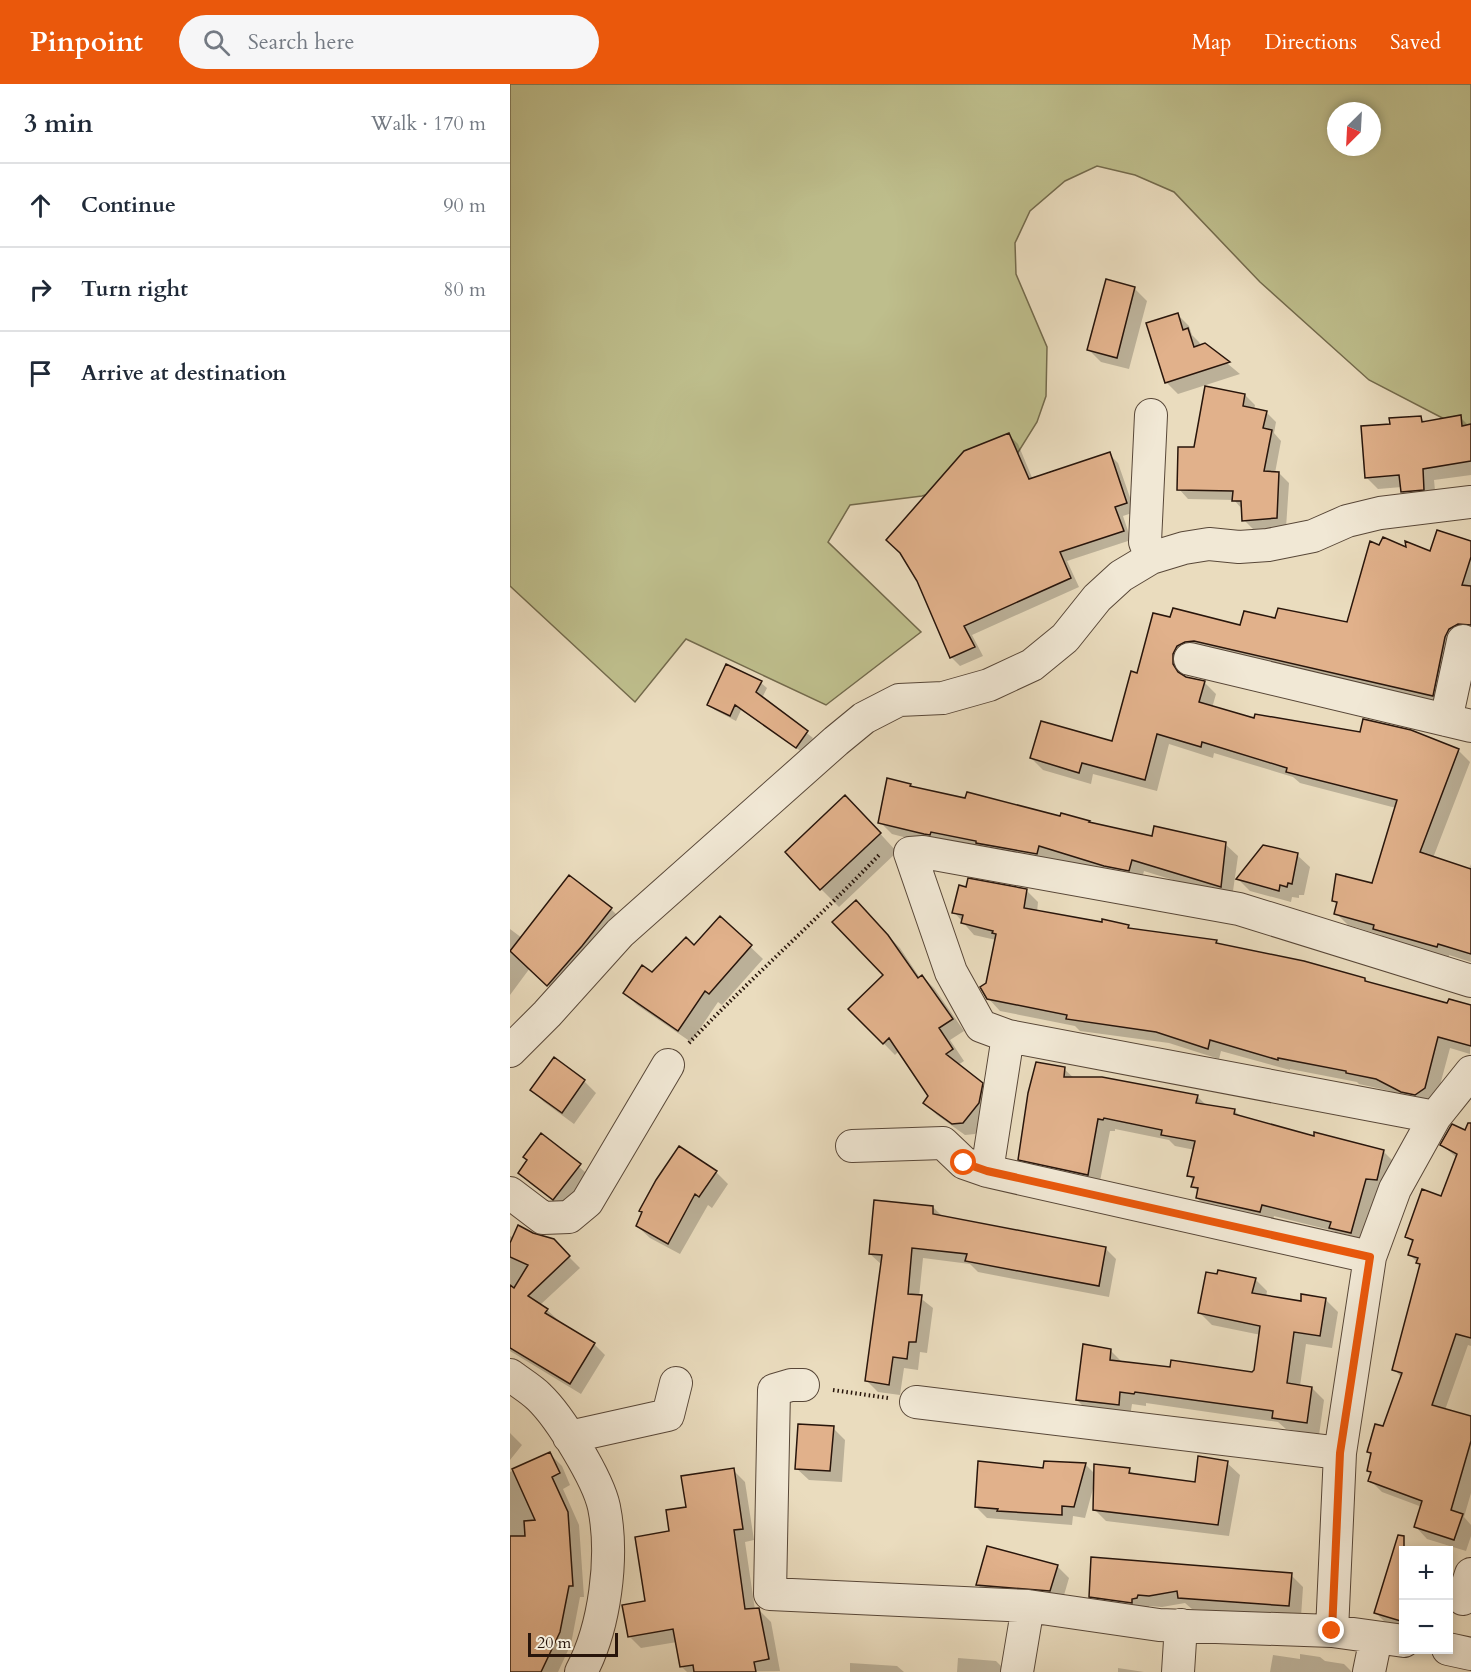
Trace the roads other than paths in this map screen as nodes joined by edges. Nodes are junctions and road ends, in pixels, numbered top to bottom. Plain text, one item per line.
1 (1151, 415) dead end
2 (1471, 502) edge
3 (1151, 558) junction
4 (1463, 641) dead end
5 (1190, 659) dead end
6 (1459, 723) edge
7 (1471, 981) edge
8 (1008, 1036) junction
9 (510, 1051) edge
10 (668, 1065) road end
11 (1471, 1072) edge
12 (1435, 1117) junction
13 (852, 1146) dead end
14 (987, 1171) junction
15 (510, 1193) edge
16 (1370, 1257) junction
17 (510, 1375) edge
18 (676, 1383) dead end
19 (803, 1385) road end
20 (916, 1402) road end
21 (569, 1437) junction
22 (1340, 1453) junction
23 (1028, 1606) junction
24 (1181, 1625) junction
25 (1332, 1631) junction
26 (1390, 1640) edge
27 (1453, 1649) edge
28 (1471, 1654) edge
29 (581, 1672) edge
30 (1017, 1672) edge
31 (1178, 1672) edge
32 (1369, 1672) edge

1 - 3 street
2 - 3 street
3 - 9 street
4 - 6 street
5 - 6 street
7 - 8 street
8 - 12 street
8 - 14 street
10 - 15 street
11 - 12 street
12 - 16 street
13 - 14 street
14 - 16 street
16 - 22 street
17 - 21 street
18 - 21 street
19 - 23 street
20 - 22 street
21 - 29 street
22 - 25 street
23 - 24 street
23 - 30 street
24 - 25 street
24 - 31 street
25 - 26 street
26 - 32 street
27 - 28 street

